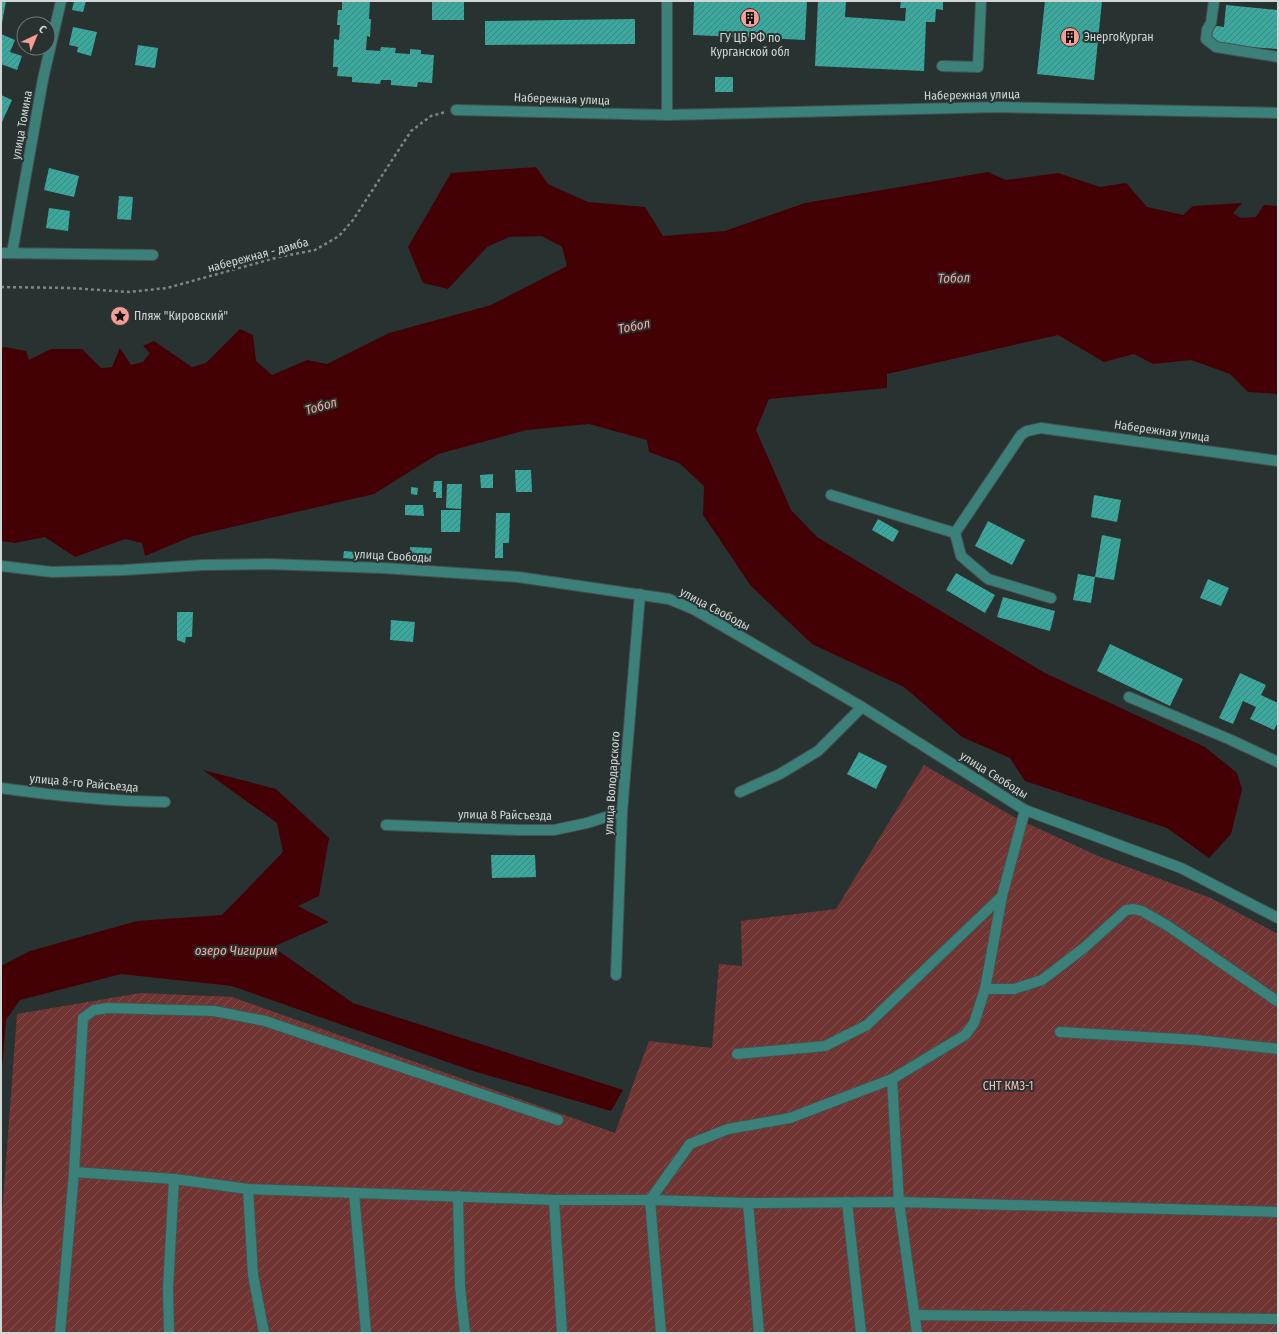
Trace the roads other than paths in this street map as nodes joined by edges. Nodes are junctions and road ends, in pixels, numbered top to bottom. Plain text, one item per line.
1 (61, 1) edge
2 (667, 1) edge
3 (981, 1) edge
4 (1214, 1) edge
5 (1278, 57) edge
6 (942, 66) dead end
7 (456, 110) road end
8 (1278, 113) edge
9 (667, 115) junction
10 (1, 253) edge
11 (12, 253) junction
12 (153, 255) dead end
13 (1278, 461) edge
14 (830, 495) dead end
15 (955, 533) junction
16 (1, 566) edge
17 (640, 594) junction
18 (1051, 598) dead end
19 (1129, 697) dead end
20 (862, 707) junction
21 (1278, 762) edge
22 (1, 788) edge
23 (740, 792) dead end
24 (165, 802) dead end
25 (1024, 810) junction
26 (622, 812) junction
27 (386, 824) dead end
28 (1002, 896) junction
29 (1278, 918) edge
30 (616, 975) dead end
31 (985, 989) junction
32 (1277, 1001) dead end
33 (1060, 1032) dead end
34 (1278, 1049) edge
35 (737, 1054) dead end
36 (892, 1079) junction
37 (558, 1120) dead end
38 (74, 1172) junction
39 (174, 1179) junction
40 (248, 1189) junction
41 (354, 1193) junction
42 (458, 1196) junction
43 (554, 1200) junction
44 (650, 1200) junction
45 (846, 1202) junction
46 (899, 1202) junction
47 (748, 1203) junction
48 (1278, 1212) edge
49 (915, 1315) junction
50 (1278, 1319) edge
51 (60, 1333) edge
52 (169, 1333) edge
53 (264, 1333) edge
54 (366, 1333) edge
55 (465, 1333) edge
56 (562, 1333) edge
57 (661, 1333) edge
58 (759, 1333) edge
59 (861, 1333) edge
60 (917, 1333) edge

1 - 11 street, улица Томина
2 - 9 street
3 - 6 street
4 - 5 street
7 - 9 street, Набережная улица
8 - 9 street, Набережная улица
10 - 11 street
11 - 12 street
13 - 15 street, Набережная улица
14 - 15 street
15 - 18 street
16 - 17 street, улица Свободы
17 - 20 street, улица Свободы
17 - 26 street, улица Володарского
19 - 21 street
20 - 23 street
20 - 25 street, улица Свободы
22 - 24 street, улица 8-го Райсъезда
25 - 28 street
25 - 29 street, улица Свободы
26 - 27 street, улица 8 Райсъезда
26 - 30 street, улица Володарского
28 - 31 street
28 - 35 street
31 - 32 street
31 - 36 street
33 - 34 street
36 - 44 street
36 - 46 street
37 - 38 street
38 - 39 street
38 - 51 street
39 - 40 street
39 - 52 street
40 - 41 street
40 - 53 street
41 - 42 street
41 - 54 street
42 - 43 street
42 - 55 street
43 - 44 street
43 - 56 street
44 - 47 street
44 - 57 street
45 - 46 street
45 - 47 street
45 - 59 street
46 - 48 street
46 - 49 street
47 - 58 street
49 - 50 street
49 - 60 street

